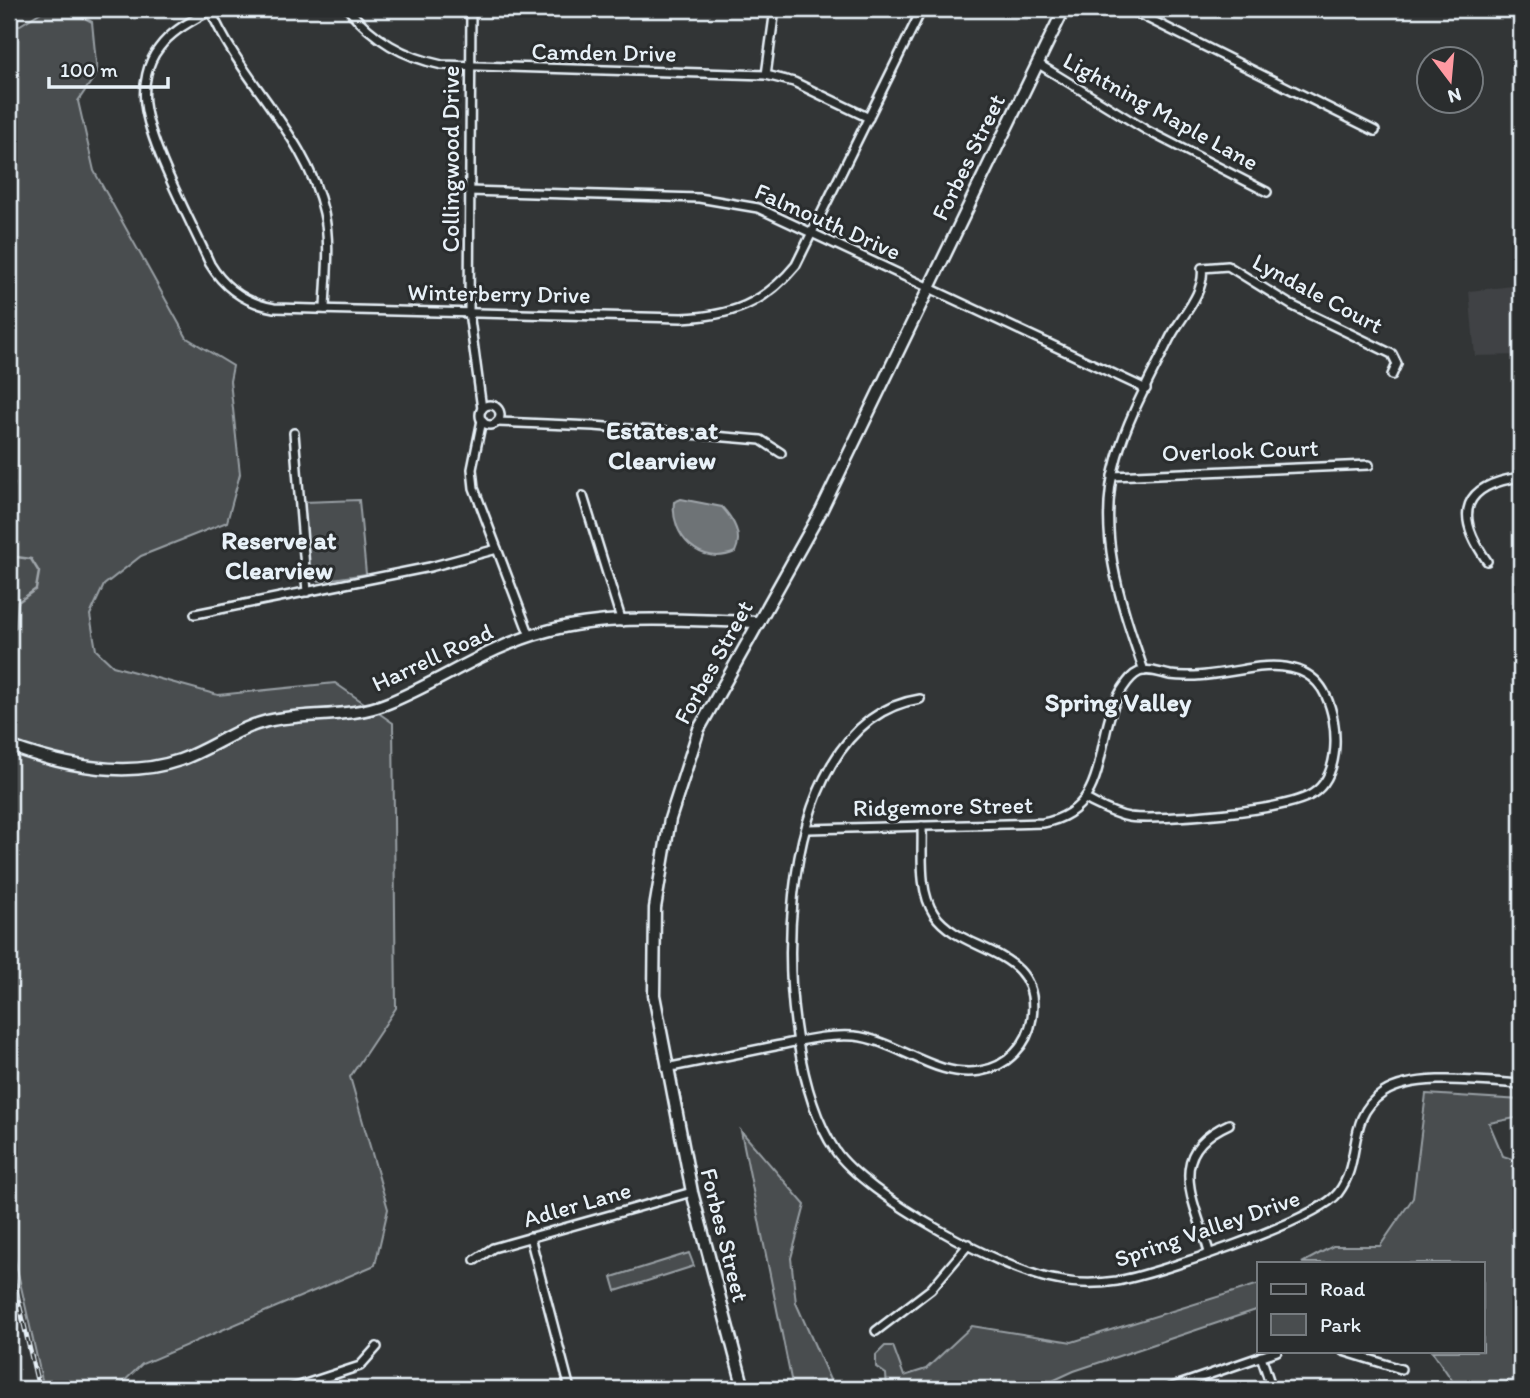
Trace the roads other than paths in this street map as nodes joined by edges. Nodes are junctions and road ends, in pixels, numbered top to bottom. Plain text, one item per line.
1 (211, 9) edge
2 (348, 9) edge
3 (471, 9) edge
4 (775, 9) edge
5 (922, 9) edge
6 (1063, 9) edge
7 (1129, 9) edge
8 (1037, 63) junction
9 (469, 68) junction
10 (766, 75) junction
11 (869, 118) junction
12 (1376, 131) dead end
13 (469, 191) junction
14 (1267, 192) dead end
15 (815, 232) junction
16 (928, 287) junction
17 (325, 309) junction
18 (469, 312) junction
19 (1392, 375) dead end
20 (1146, 389) junction
21 (480, 392) junction
22 (491, 405) junction
23 (482, 409) junction
24 (492, 420) junction
25 (294, 433) dead end
26 (781, 453) dead end
27 (1369, 465) dead end
28 (1112, 476) junction
29 (1521, 477) edge
30 (583, 496) dead end
31 (497, 550) junction
32 (1487, 561) dead end
33 (307, 592) junction
34 (195, 614) dead end
35 (623, 622) junction
36 (759, 622) junction
37 (530, 636) junction
38 (1144, 671) junction
39 (920, 699) dead end
40 (9, 746) edge
41 (1085, 799) junction
42 (922, 826) junction
43 (808, 829) junction
44 (799, 1041) junction
45 (666, 1068) junction
46 (1521, 1084) edge
47 (1229, 1124) dead end
48 (692, 1192) junction
49 (530, 1237) junction
50 (969, 1244) junction
51 (1209, 1252) junction
52 (475, 1260) dead end
53 (876, 1331) dead end
54 (377, 1347) dead end
55 (1274, 1352) edge
56 (1346, 1352) edge
57 (1261, 1356) junction
58 (1401, 1369) dead end
59 (290, 1389) edge
60 (570, 1389) edge
61 (744, 1389) edge
62 (1167, 1389) edge
63 (1272, 1389) edge

1 - 17 street
1 - 17 street, Winterberry Drive
2 - 9 street, Camden Drive
3 - 9 street, Collingwood Drive
4 - 10 street
5 - 11 street, Winterberry Drive
6 - 8 street, Forbes Street
7 - 12 street
8 - 14 street, Lightning Maple Lane
8 - 16 street, Forbes Street
9 - 10 street, Camden Drive
9 - 13 street, Collingwood Drive
10 - 11 street, Camden Drive
11 - 15 street, Winterberry Drive
13 - 15 street, Falmouth Drive
13 - 18 street, Collingwood Drive
15 - 16 street, Falmouth Drive
15 - 18 street, Winterberry Drive
16 - 20 street, Falmouth Drive
16 - 36 street, Forbes Street
17 - 18 street, Winterberry Drive
18 - 21 street, Collingwood Drive
19 - 20 street, Lyndale Court
20 - 28 street
21 - 22 street
21 - 23 street, Collingwood Drive
22 - 23 street
22 - 24 street
23 - 24 street, Collingwood Drive
24 - 26 street
24 - 31 street
25 - 33 street
27 - 28 street, Overlook Court
28 - 38 street
29 - 32 street
30 - 35 street
31 - 33 street
31 - 37 street
33 - 34 street
35 - 36 street, Harrell Road
35 - 37 street, Harrell Road
36 - 45 street, Forbes Street
37 - 40 street, Harrell Road
38 - 41 street
38 - 41 street
39 - 43 street, Spring Valley Drive
41 - 42 street, Ridgemore Street
42 - 43 street, Ridgemore Street
42 - 44 street
43 - 44 street, Spring Valley Drive
44 - 45 street
44 - 50 street, Spring Valley Drive
45 - 48 street, Forbes Street
46 - 51 street, Spring Valley Drive
47 - 51 street
48 - 49 street, Adler Lane
48 - 61 street, Forbes Street
49 - 52 street, Adler Lane
49 - 60 street
50 - 51 street, Spring Valley Drive
50 - 53 street
54 - 59 street
55 - 57 street
56 - 58 street
57 - 62 street
57 - 63 street

